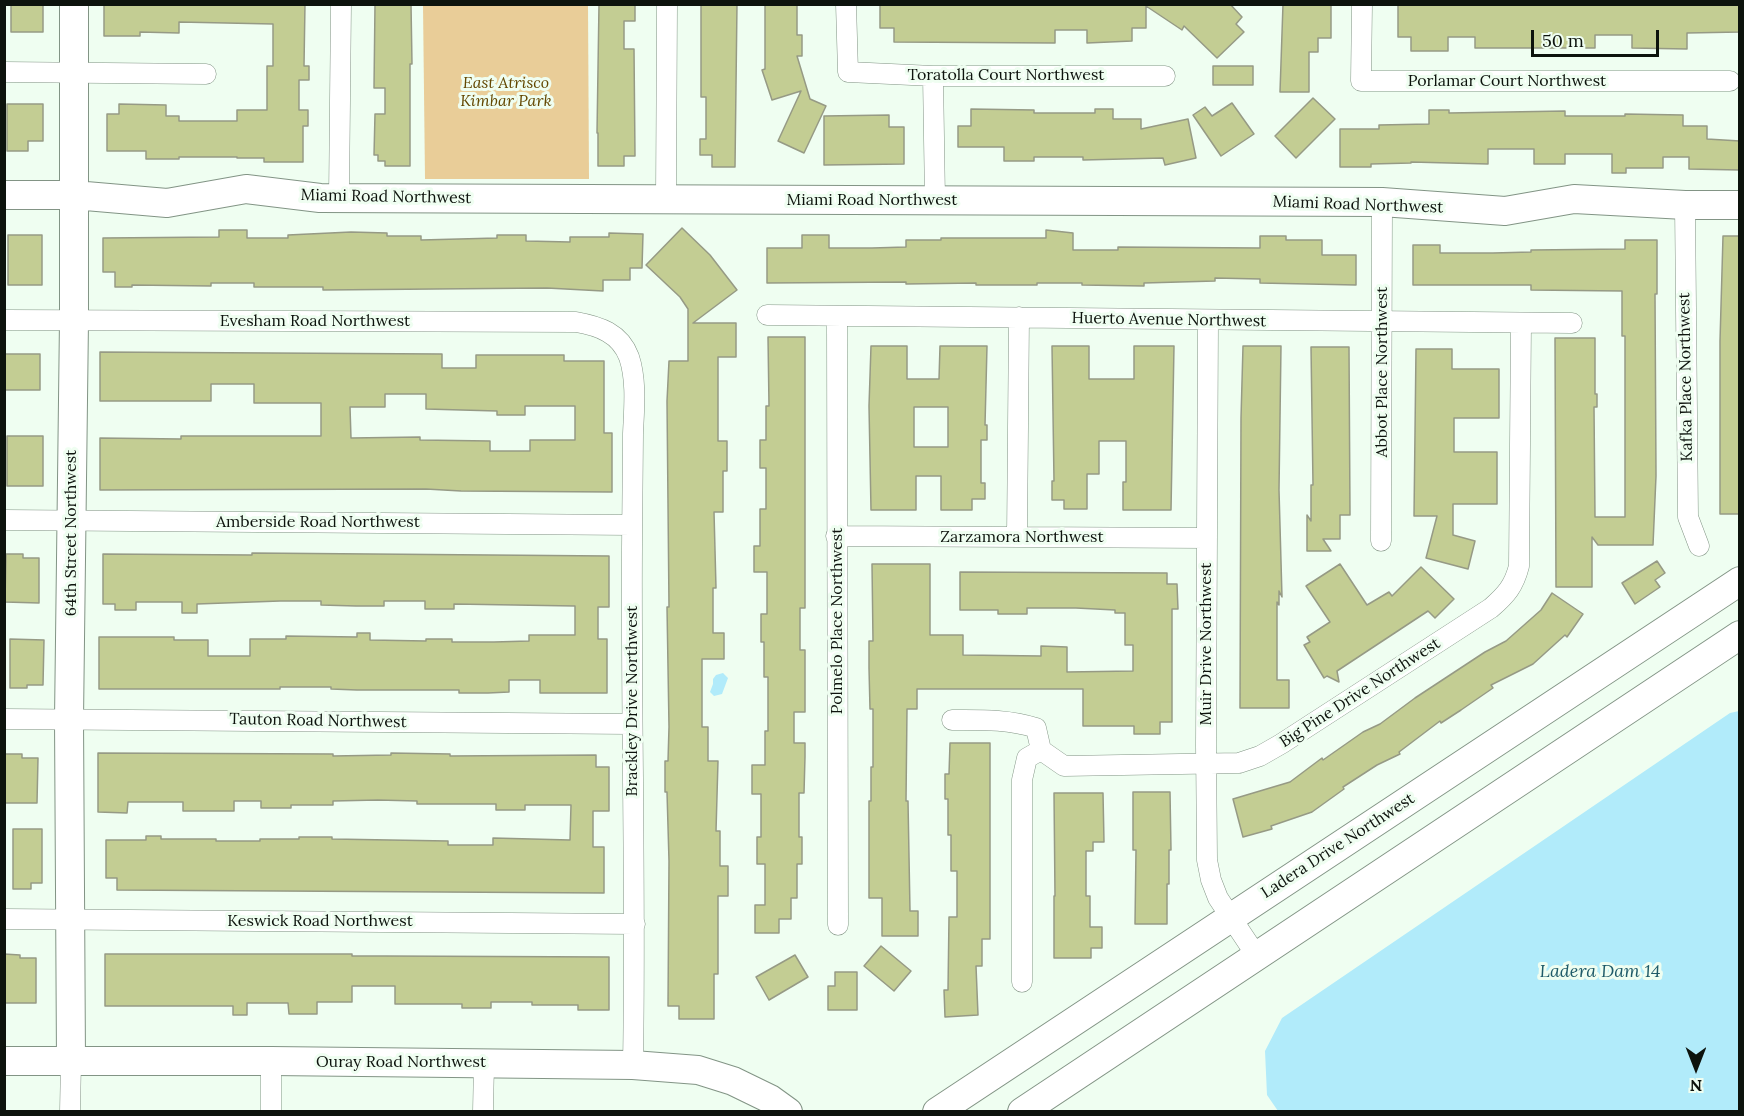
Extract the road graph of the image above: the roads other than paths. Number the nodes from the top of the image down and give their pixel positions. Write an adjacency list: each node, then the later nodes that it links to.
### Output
1 (74, 4): 7 (street, 64th Street Northwest)
2 (341, 4): 14 (street)
3 (668, 4): 15 (street)
4 (846, 4): 9 (street, Toratolla Court Northwest)
5 (1362, 4): 11 (street, Porlamar Court Northwest)
6 (4, 72): 7 (street)
7 (73, 72): 8 (street); 13 (street, 64th Street Northwest)
8 (206, 74)
9 (933, 76): 10 (street, Toratolla Court Northwest); 16 (street)
10 (1165, 76)
11 (1730, 81)
12 (4, 195): 13 (street, Miami Road Northwest)
13 (74, 195): 14 (street, Miami Road Northwest); 24 (street, 64th Street Northwest)
14 (339, 197): 15 (street, Miami Road Northwest)
15 (666, 199): 16 (street, Miami Road Northwest)
16 (935, 200): 17 (street, Miami Road Northwest)
17 (1382, 202): 18 (street, Miami Road Northwest); 26 (street, Abbot Place Northwest)
18 (1685, 205): 19 (street, Miami Road Northwest); 37 (street, Kafka Place Northwest)
19 (1740, 205)
20 (767, 315): 21 (street, Huerto Avenue Northwest)
21 (837, 316): 22 (street, Huerto Avenue Northwest); 33 (street, Polmelo Place Northwest)
22 (1019, 317): 25 (street, Huerto Avenue Northwest); 34 (street)
23 (4, 320): 24 (street, Evesham Road Northwest)
24 (74, 320): 29 (street, Evesham Road Northwest); 31 (street, 64th Street Northwest)
25 (1209, 321): 26 (street, Huerto Avenue Northwest); 35 (street, Muir Drive Northwest)
26 (1382, 322): 27 (street, Huerto Avenue Northwest); 36 (street, Abbot Place Northwest)
27 (1521, 323): 28 (street, Huerto Avenue Northwest); 45 (street, Big Pine Drive Northwest)
28 (1572, 323)
29 (620, 340): 32 (street, Brackley Drive Northwest)
30 (4, 520): 31 (street, Amberside Road Northwest)
31 (72, 520): 32 (street, Amberside Road Northwest); 41 (street, 64th Street Northwest)
32 (632, 525): 43 (street, Brackley Drive Northwest)
33 (836, 536): 34 (street, Zarzamora Northwest); 50 (street, Polmelo Place Northwest)
34 (1017, 537): 35 (street, Zarzamora Northwest)
35 (1207, 538): 45 (street, Muir Drive Northwest)
36 (1381, 542)
37 (1699, 546)
38 (1740, 582): 46 (street, Ladera Drive Northwest)
39 (1740, 636): 51 (street)
40 (4, 719): 41 (street, Tauton Road Northwest)
41 (69, 719): 43 (street, Tauton Road Northwest); 48 (street, 64th Street Northwest)
42 (952, 720): 44 (street)
43 (631, 724): 49 (street, Brackley Drive Northwest)
44 (1041, 750): 45 (street, Big Pine Drive Northwest); 52 (street)
45 (1206, 765): 46 (street, Muir Drive Northwest)
46 (1231, 917): 51 (street, Muir Drive Northwest); 62 (street, Ladera Drive Northwest)
47 (4, 919): 48 (street, Keswick Road Northwest)
48 (70, 919): 49 (street, Keswick Road Northwest); 54 (street, 64th Street Northwest)
49 (635, 924): 57 (street, Brackley Drive Northwest)
50 (838, 925)
51 (1256, 955): 63 (street)
52 (1022, 982)
53 (4, 1061): 54 (street, Ouray Road Northwest)
54 (71, 1061): 55 (street, Ouray Road Northwest); 58 (street)
55 (271, 1061): 56 (street, Ouray Road Northwest); 59 (street)
56 (484, 1063): 57 (street, Ouray Road Northwest); 60 (street)
57 (633, 1065): 61 (street, Ouray Road Northwest)
58 (70, 1112)
59 (271, 1112)
60 (483, 1112)
61 (788, 1112)
62 (938, 1112)
63 (1022, 1112)

